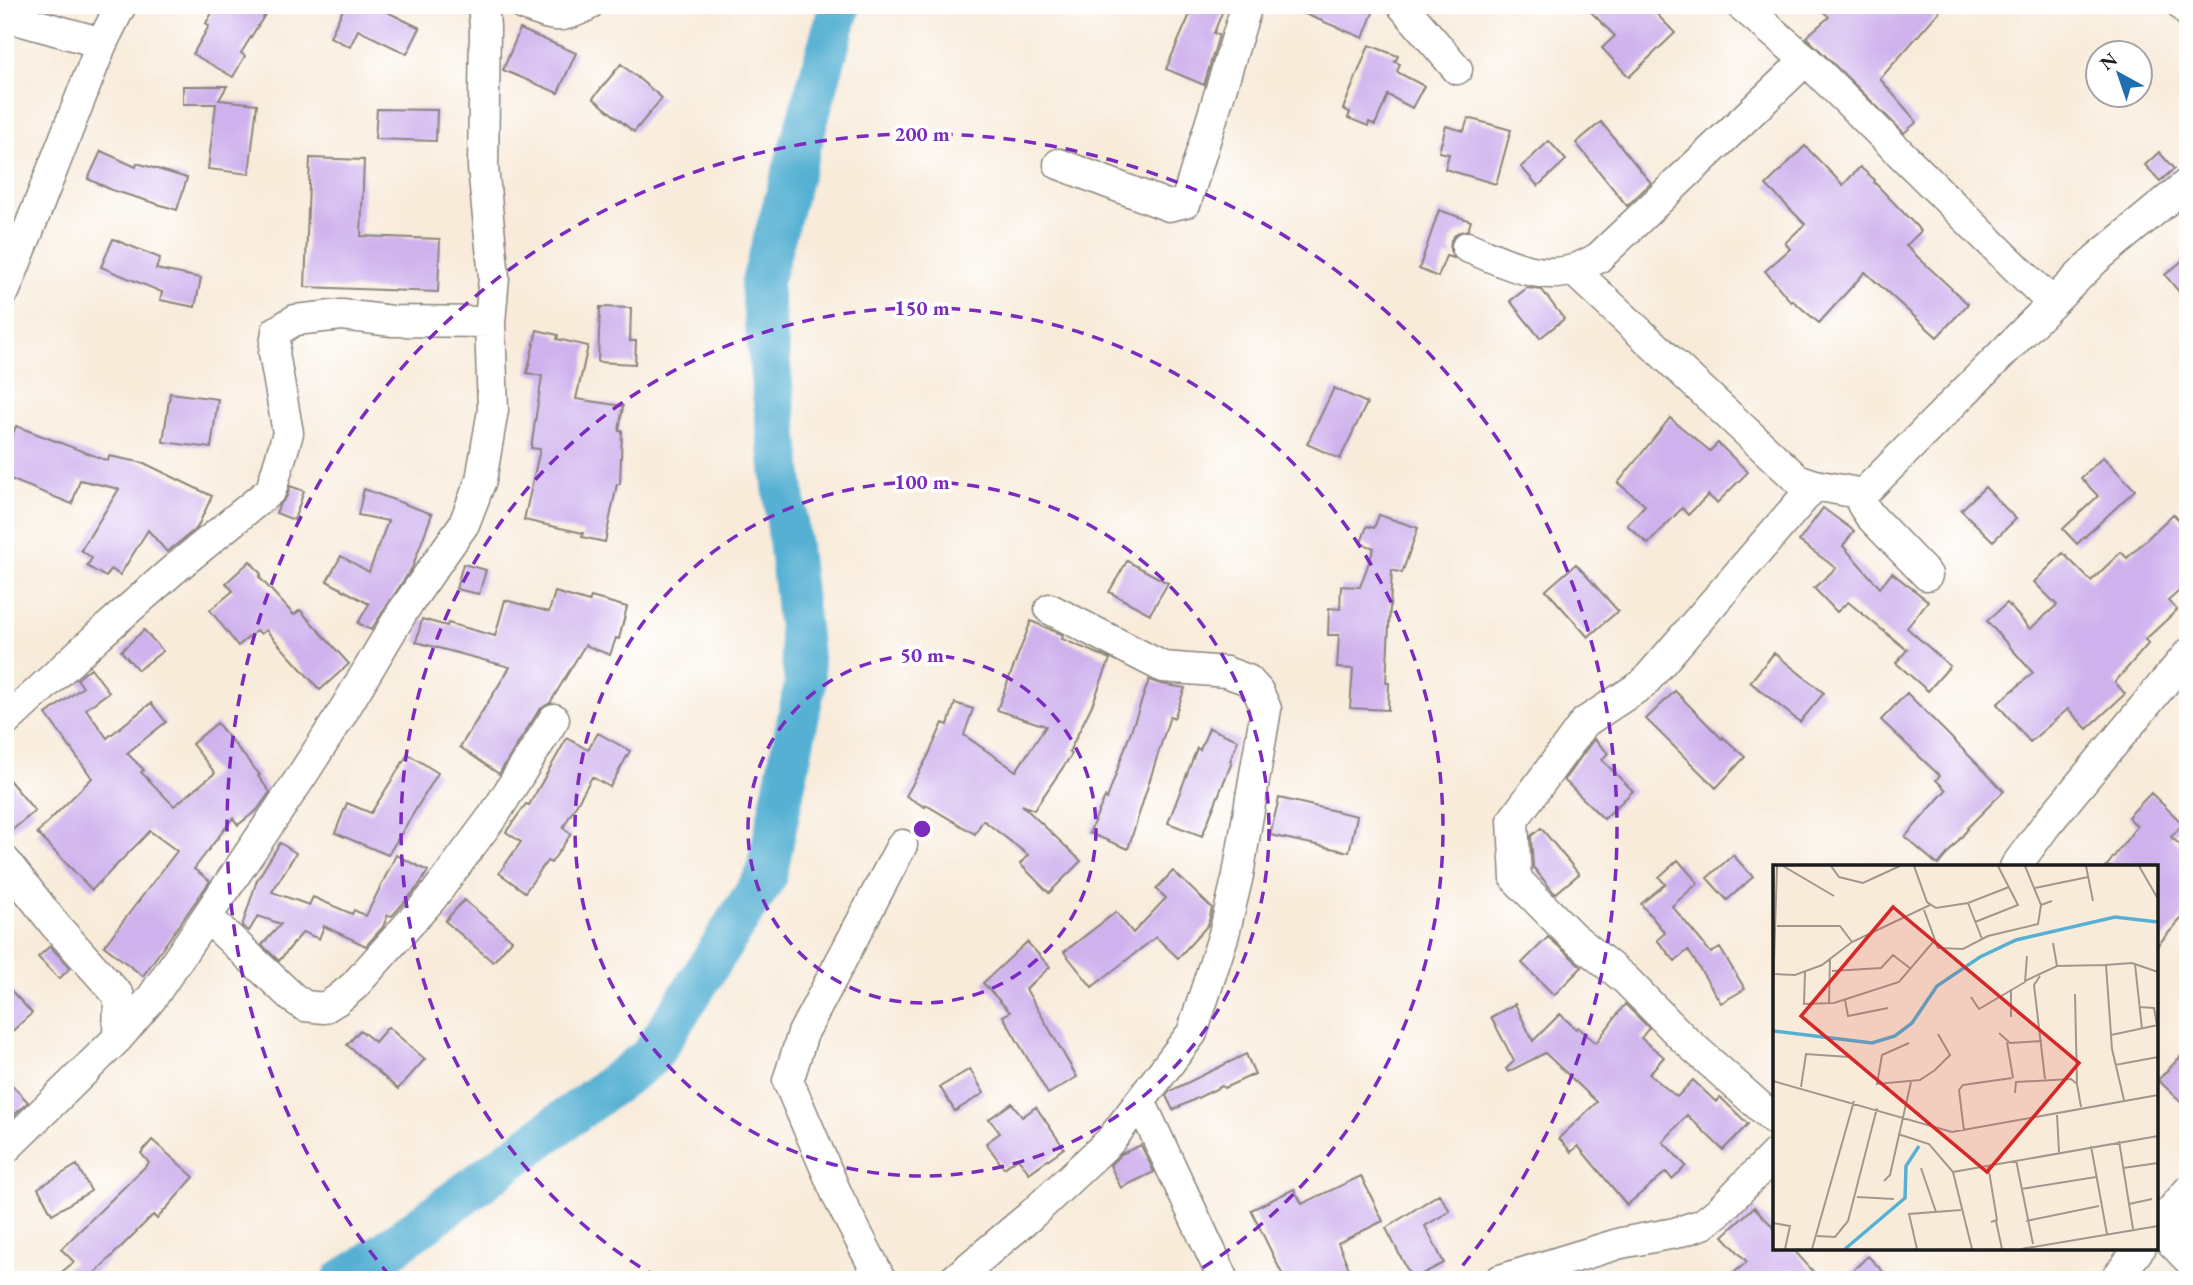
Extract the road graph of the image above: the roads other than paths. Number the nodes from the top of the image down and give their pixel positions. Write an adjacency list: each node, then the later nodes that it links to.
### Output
1 (121, 5): 11 (street)
2 (483, 5): 20 (street)
3 (524, 5): 4 (street)
4 (588, 5)
5 (1247, 5): 14 (street)
6 (1402, 5): 13 (street)
7 (1741, 5): 12 (street)
8 (2182, 5): 9 (street)
9 (2188, 12)
10 (5, 16): 11 (street)
11 (102, 43): 18 (street)
12 (1806, 60): 17 (street); 19 (street)
13 (1457, 69)
14 (1059, 164)
15 (2188, 183): 19 (street)
16 (1466, 247): 17 (street)
17 (1573, 270): 21 (street)
18 (5, 290)
19 (2052, 303): 22 (street)
20 (490, 322): 27 (street); 31 (street)
21 (1815, 485): 22 (street); 36 (street)
22 (1863, 494): 23 (street)
23 (1927, 575)
24 (1050, 609): 35 (street)
25 (2188, 654): 30 (street)
26 (554, 719): 31 (street)
27 (5, 722)
28 (902, 845): 44 (street)
29 (5, 861): 32 (street)
30 (2016, 865)
31 (207, 917): 33 (street)
32 (119, 996): 33 (street); 34 (street)
33 (151, 999): 34 (street)
34 (118, 1038): 37 (street)
35 (1140, 1101): 45 (street); 46 (street)
36 (1773, 1118)
37 (5, 1149)
38 (1773, 1156): 47 (street)
39 (2188, 1191): 40 (street)
40 (2158, 1226)
41 (2158, 1239): 43 (street)
42 (2138, 1250): 48 (street)
43 (2188, 1259)
44 (881, 1280)
45 (954, 1280)
46 (1224, 1280)
47 (1500, 1280)
48 (2115, 1280)

